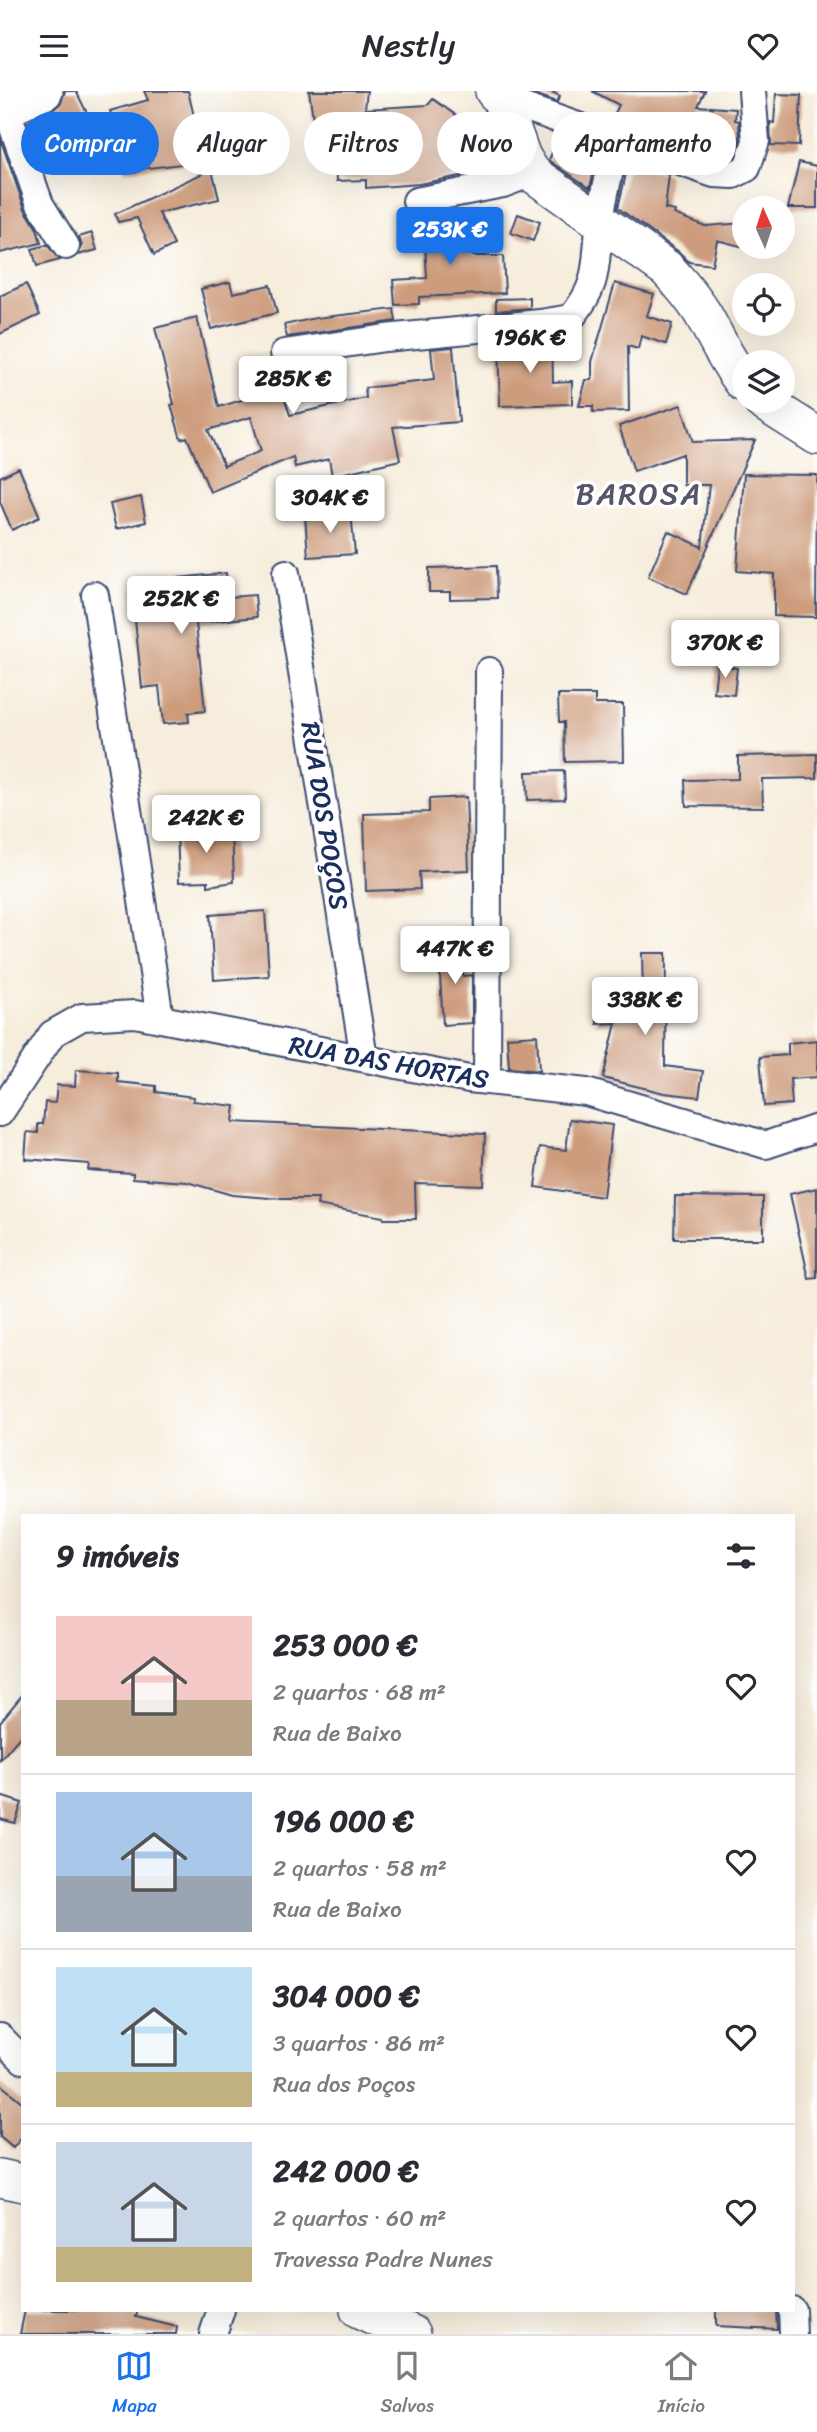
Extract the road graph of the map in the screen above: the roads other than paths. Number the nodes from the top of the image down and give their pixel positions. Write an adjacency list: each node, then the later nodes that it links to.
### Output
1 (44, 91): 4 (street)
2 (752, 91): 7 (street)
3 (497, 95): 5 (street); 6 (street)
4 (3, 110): 13 (street)
5 (504, 112)
6 (551, 116)
7 (736, 174)
8 (527, 175): 11 (street)
9 (535, 175): 12 (street)
10 (610, 175): 12 (street)
11 (416, 201)
12 (600, 222): 14 (street); 15 (street)
13 (66, 246)
14 (284, 353)
15 (732, 366)
16 (781, 413): 17 (street)
17 (817, 436)
18 (286, 573): 22 (street, RUA DOS POÇOS)
19 (95, 595): 21 (street)
20 (489, 671): 23 (street)
21 (160, 1018): 22 (street, RUA DAS HORTAS); 24 (street, RUA DAS HORTAS)
22 (364, 1058): 23 (street, RUA DAS HORTAS)
23 (487, 1081): 25 (street, RUA DAS HORTAS)
24 (0, 1113)
25 (817, 1128)
26 (0, 2037): 27 (street)
27 (21, 2058)
28 (0, 2178): 29 (street)
29 (21, 2183)
30 (220, 2312): 33 (street)
31 (363, 2312): 34 (street)
32 (792, 2312): 35 (street)
33 (213, 2334)
34 (412, 2334)
35 (793, 2334)

